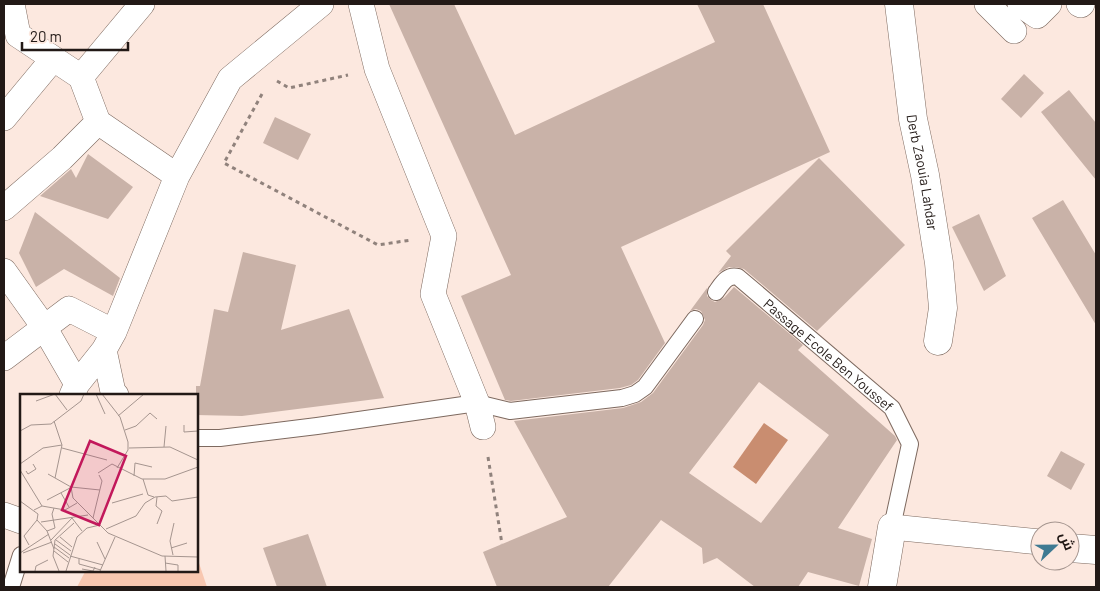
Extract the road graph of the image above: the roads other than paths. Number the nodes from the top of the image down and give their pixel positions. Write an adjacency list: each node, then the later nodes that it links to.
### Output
1 (12, 4): 8 (street)
2 (142, 4): 9 (street)
3 (321, 4): 12 (street)
4 (361, 4): 23 (street)
5 (899, 4): 19 (street, Derb Zaouia Lahdar)
6 (1049, 4): 7 (street)
7 (1008, 13)
8 (53, 59): 9 (street); 10 (street)
9 (81, 77): 11 (street)
10 (4, 118)
11 (98, 122): 12 (street); 13 (street)
12 (178, 176): 18 (street)
13 (4, 208)
14 (4, 272): 17 (street)
15 (716, 292): 28 (lane, Passage Ecole Ben Youssef)
16 (695, 318): 23 (lane)
17 (44, 327): 18 (street); 20 (street); 21 (street)
18 (109, 341): 21 (street); 22 (street)
19 (938, 341)
20 (4, 358)
21 (74, 390)
22 (115, 394)
23 (477, 403): 24 (street); 25 (lane)
24 (483, 427)
25 (198, 438)
26 (4, 515): 27 (street)
27 (20, 520)
28 (892, 527): 29 (street); 34 (street)
29 (1030, 541)
30 (1080, 549): 31 (street)
31 (1096, 550)
32 (20, 558): 33 (lane)
33 (11, 587)
34 (882, 587)

